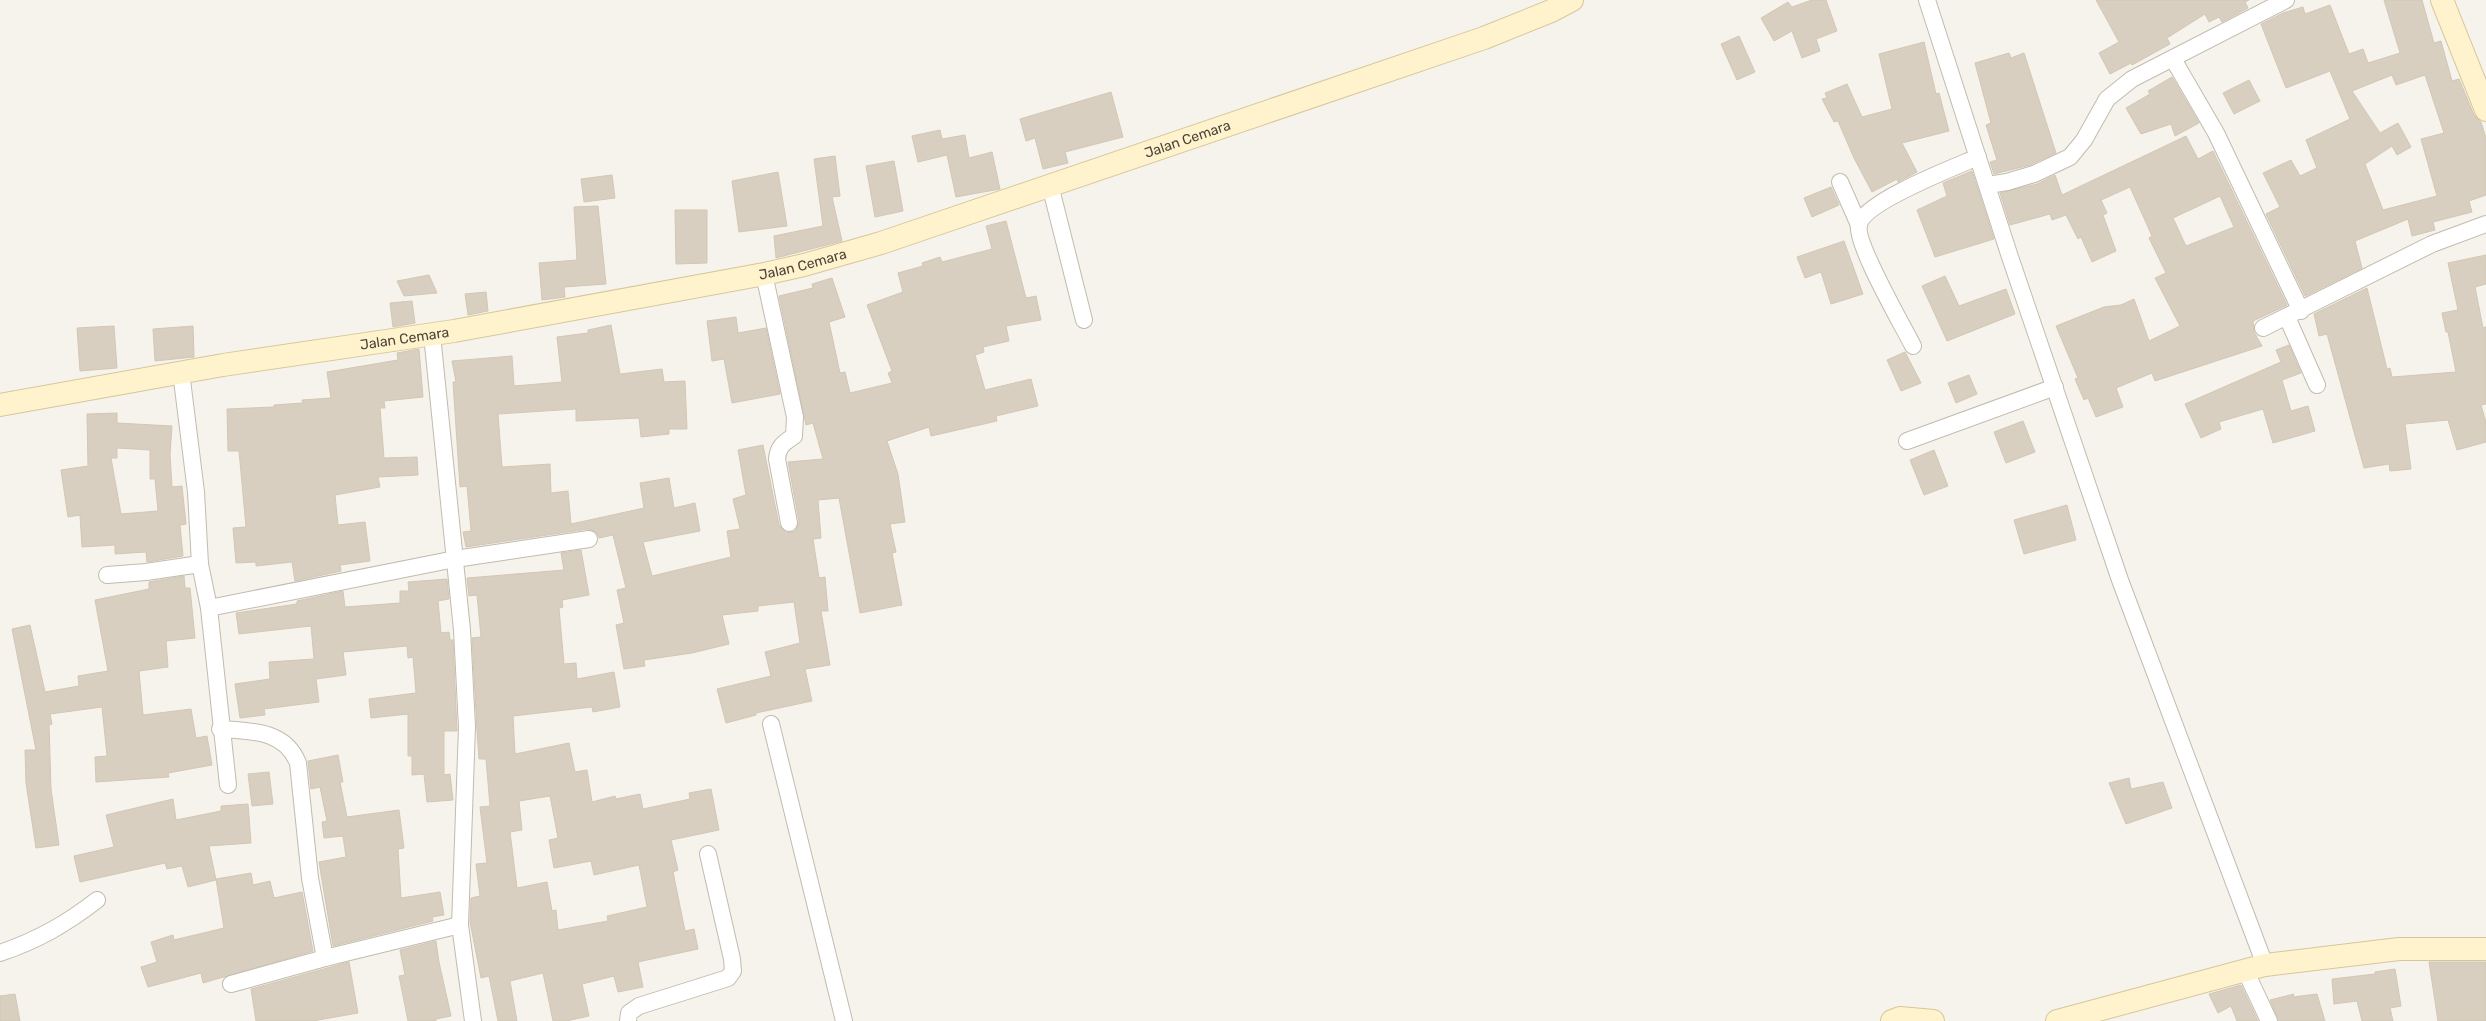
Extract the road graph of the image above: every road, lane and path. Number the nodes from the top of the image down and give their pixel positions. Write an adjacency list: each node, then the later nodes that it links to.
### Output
1 (1572, 0): 9 (street, Jalan Cemara)
2 (1927, 0): 7 (street)
3 (2286, 0): 5 (street)
4 (2442, 0): 6 (street)
5 (2173, 58): 10 (street); 14 (street)
6 (2486, 109)
7 (1978, 157): 10 (street); 12 (street)
8 (1840, 182): 12 (street)
9 (1050, 185): 13 (street, Jalan Cemara); 15 (street)
10 (1988, 185): 21 (street)
11 (2486, 224): 14 (street)
12 (1859, 225): 18 (street)
13 (764, 274): 17 (street, Jalan Cemara); 24 (street)
14 (2294, 314): 16 (street); 20 (street)
15 (1084, 320)
16 (2263, 328)
17 (432, 335): 19 (street, Jalan Cemara); 26 (street)
18 (1913, 346)
19 (181, 372): 22 (street, Jalan Cemara); 27 (street)
20 (2316, 385)
21 (2055, 387): 23 (street); 39 (street)
22 (0, 405)
23 (1907, 441)
24 (788, 524)
25 (589, 539): 26 (street)
26 (455, 559): 29 (street); 35 (street)
27 (200, 564): 28 (street); 29 (street)
28 (107, 575)
29 (209, 608): 31 (street)
30 (772, 724): 43 (street)
31 (220, 729): 32 (street); 38 (street)
32 (228, 785)
33 (708, 854): 42 (street)
34 (97, 900): 37 (street)
35 (460, 925): 38 (street); 41 (street)
36 (2486, 949): 39 (street)
37 (0, 953)
38 (325, 958): 40 (street)
39 (2255, 968): 46 (street); 47 (street)
40 (231, 984)
41 (472, 1021)
42 (628, 1021)
43 (844, 1021)
44 (1892, 1021): 45 (street)
45 (1934, 1021)
46 (2057, 1021)
47 (2269, 1021)

